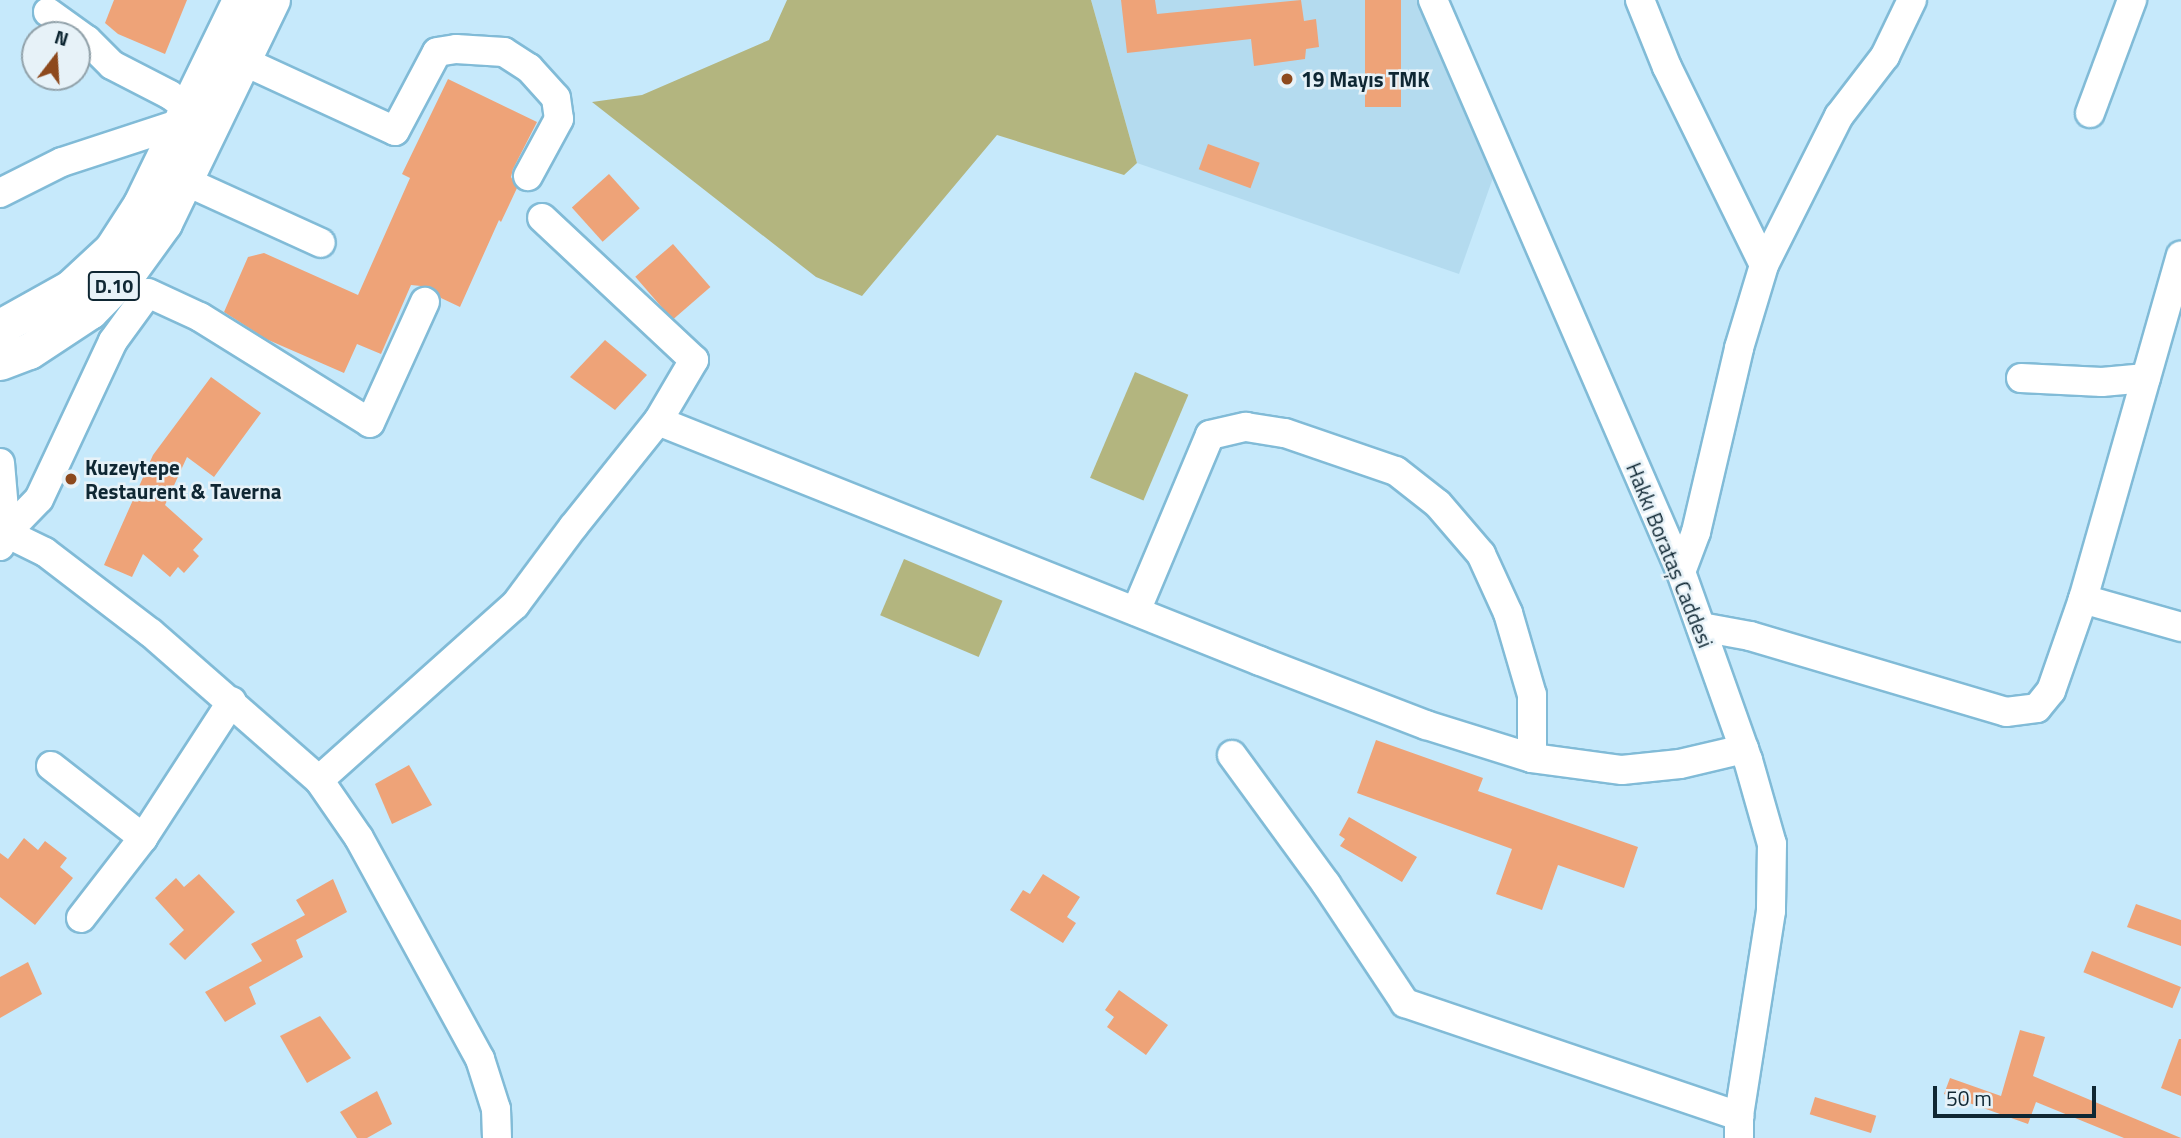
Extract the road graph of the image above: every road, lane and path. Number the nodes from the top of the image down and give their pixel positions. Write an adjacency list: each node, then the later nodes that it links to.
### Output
1 (240, 0): 10 (main road, D.10)
2 (272, 0): 8 (main road, D.10)
3 (1433, 0): 27 (street, Hakkı Borataş Caddesi)
4 (1640, 0): 17 (street)
5 (1912, 0): 17 (street)
6 (2132, 0): 9 (street)
7 (48, 12): 10 (street)
8 (243, 61): 11 (street); 12 (main road, D.10)
9 (2090, 113)
10 (184, 115): 13 (street); 20 (main road, D.10)
11 (528, 176)
12 (185, 181): 15 (street); 21 (main road, D.10)
13 (0, 193)
14 (542, 218): 24 (street)
15 (321, 243)
16 (2181, 256): 19 (street)
17 (1764, 265): 27 (street)
18 (425, 302): 26 (street)
19 (2174, 310): 23 (street)
20 (0, 327)
21 (0, 362)
22 (2021, 378): 23 (street)
23 (2146, 378): 28 (street)
24 (658, 421): 29 (street); 37 (street)
25 (0, 463): 26 (street)
26 (3, 540): 32 (street)
27 (1681, 572): 30 (street, Hakkı Borataş Caddesi)
28 (2083, 599): 30 (street); 31 (street)
29 (1136, 611): 35 (street); 35 (street)
30 (1701, 627): 33 (street, Hakkı Borataş Caddesi)
31 (2181, 627)
32 (232, 701): 37 (street); 38 (street)
33 (1744, 749): 35 (street); 40 (street, Hakkı Borataş Caddesi)
34 (1232, 755): 40 (street)
35 (1532, 758)
36 (51, 766): 38 (street)
37 (320, 780): 41 (street)
38 (143, 838): 39 (street)
39 (81, 918)
40 (1739, 1127)
41 (497, 1138)

